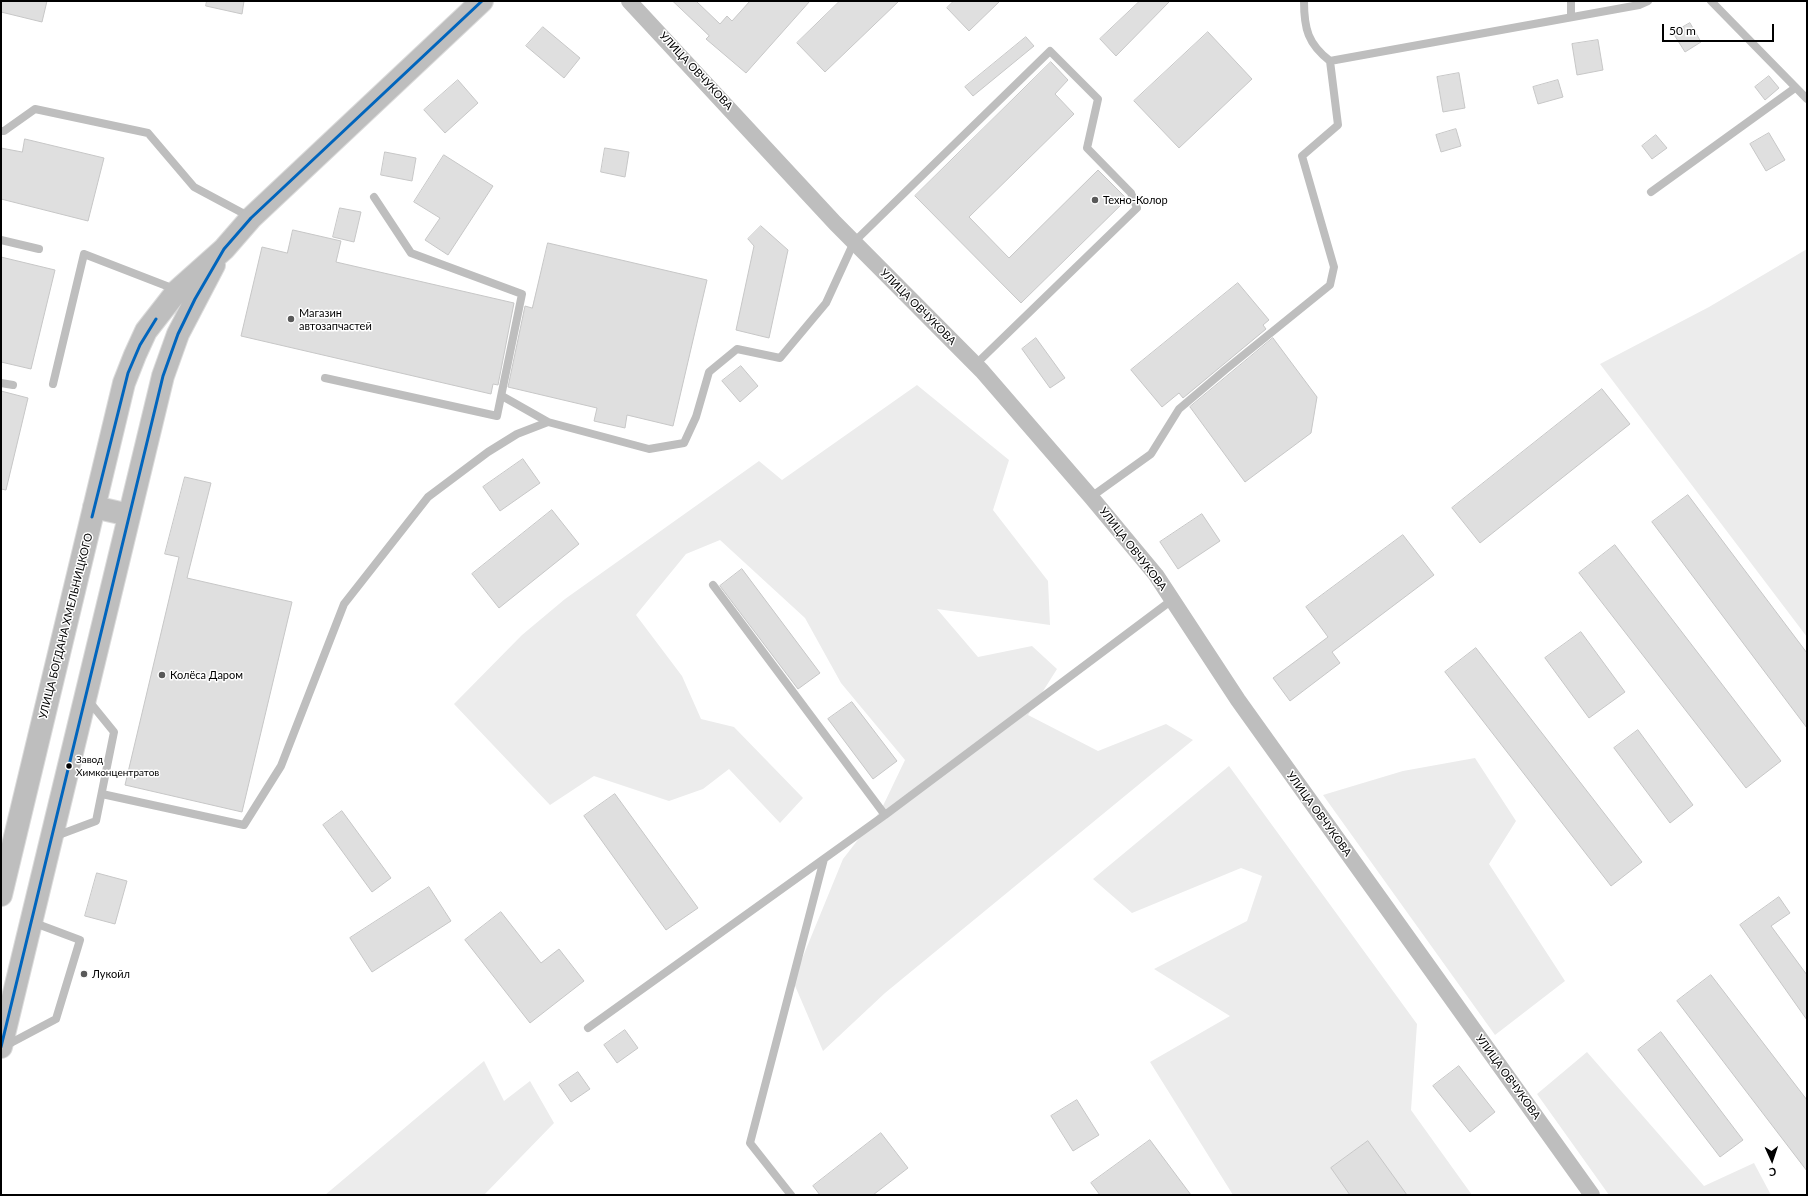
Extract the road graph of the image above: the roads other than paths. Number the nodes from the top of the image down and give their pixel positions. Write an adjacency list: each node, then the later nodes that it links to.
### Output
1 (482, 1): 14 (highway, УЛИЦА БОГДАНА ХМЕЛЬНИЦКОГО)
2 (629, 1): 16 (street, УЛИЦА ОВЧУКОВА)
3 (1304, 1): 8 (lane)
4 (1571, 1): 7 (lane)
5 (1648, 1): 7 (lane)
6 (1711, 1): 9 (lane)
7 (1571, 16): 8 (lane)
8 (1330, 61): 27 (lane)
9 (1795, 88): 10 (lane); 12 (lane)
10 (1807, 99)
11 (1, 131): 14 (lane)
12 (1651, 192)
13 (374, 197): 25 (lane)
14 (251, 218): 17 (highway, УЛИЦА БОГДАНА ХМЕЛЬНИЦКОГО)
15 (1, 240): 18 (lane)
16 (854, 242): 20 (street, УЛИЦА ОВЧУКОВА); 20 (lane); 26 (lane)
17 (224, 248): 19 (highway, УЛИЦА БОГДАНА ХМЕЛЬНИЦКОГО); 29 (highway, УЛИЦА БОГДАНА ХМЕЛЬНИЦКОГО)
18 (38, 249)
19 (178, 290): 23 (lane); 28 (highway, УЛИЦА БОГДАНА ХМЕЛЬНИЦКОГО)
20 (975, 365): 27 (street, УЛИЦА ОВЧУКОВА)
21 (325, 378): 25 (lane)
22 (1, 383): 24 (lane)
23 (53, 384)
24 (13, 385)
25 (502, 396): 26 (lane)
26 (548, 422): 33 (lane)
27 (1091, 497): 31 (street, УЛИЦА ОВЧУКОВА)
28 (94, 507): 29 (highway); 37 (highway, УЛИЦА БОГДАНА ХМЕЛЬНИЦКОГО)
29 (129, 515): 32 (highway, УЛИЦА БОГДАНА ХМЕЛЬНИЦКОГО)
30 (713, 586): 34 (lane)
31 (1172, 600): 34 (lane); 42 (street, УЛИЦА ОВЧУКОВА)
32 (85, 696): 33 (lane); 35 (highway, УЛИЦА БОГДАНА ХМЕЛЬНИЦКОГО)
33 (102, 794): 35 (lane)
34 (885, 815): 36 (lane)
35 (51, 837): 38 (highway, УЛИЦА БОГДАНА ХМЕЛЬНИЦКОГО)
36 (824, 859): 39 (lane); 41 (lane)
37 (1, 895)
38 (31, 922): 40 (highway, УЛИЦА БОГДАНА ХМЕЛЬНИЦКОГО); 40 (lane)
39 (588, 1028)
40 (1, 1047)
41 (791, 1195)
42 (1592, 1195)

